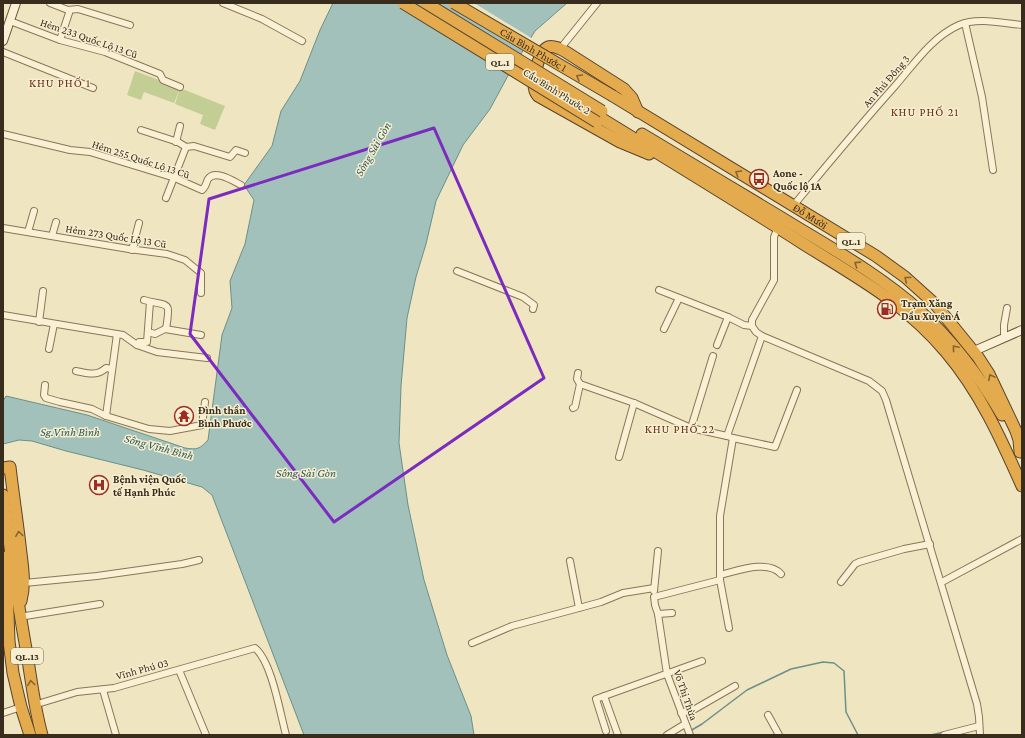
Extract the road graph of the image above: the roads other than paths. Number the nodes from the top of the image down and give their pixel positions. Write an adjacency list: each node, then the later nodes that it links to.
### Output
1 (16, 3): 10 (street)
2 (50, 3): 12 (street)
3 (223, 3): 16 (street)
4 (403, 3): 23 (highway, Cầu Bình Phước 2 / QL.1, bridge)
5 (413, 3): 23 (highway, Cầu Bình Phước 2 / QL.1)
6 (426, 3): 23 (highway, Cầu Bình Phước 2 / QL.1, bridge)
7 (454, 3): 21 (highway, Cầu Bình Phước 1 / QL.1, one-way to 7, bridge)
8 (597, 3): 17 (street)
9 (69, 13): 14 (street)
10 (10, 21): 14 (street, Hẻm 233 Quốc Lộ 13 Cũ); 15 (street)
11 (965, 23): 13 (street, An Phú Đông 3); 31 (street); 35 (street, An Phú Đông 3)
12 (130, 25)
13 (1022, 25)
14 (60, 40): 19 (street, Hẻm 233 Quốc Lộ 13 Cũ)
15 (3, 41)
16 (302, 42)
17 (560, 49): 22 (highway); 30 (highway, QL.1)
18 (3, 52): 20 (street)
19 (180, 87)
20 (93, 88)
21 (613, 96): 22 (highway, Đỗ Mười / QL.1)
22 (638, 112): 35 (highway, Đỗ Mười / QL.1, one-way to 22)
23 (599, 116): 30 (highway, QL.1); 37 (highway, QL.1); 84 (highway, Đỗ Mười / QL.1, one-way to 23)
24 (180, 126): 27 (street)
25 (141, 130): 27 (street)
26 (3, 134): 32 (street, Hẻm 255 Quốc Lộ 13 Cũ)
27 (176, 142): 28 (street)
28 (186, 147): 29 (street); 32 (street)
29 (245, 152)
30 (649, 154): 37 (highway, QL.1)
31 (993, 170)
32 (175, 178): 33 (street, Hẻm 255 Quốc Lộ 13 Cũ); 34 (street)
33 (241, 185)
34 (166, 198)
35 (793, 206): 69 (highway, Đỗ Mười / QL.1, one-way to 35)
36 (34, 211): 42 (street)
37 (765, 219): 40 (highway, QL.1)
38 (56, 222): 43 (street)
39 (139, 224): 45 (street)
40 (778, 227): 44 (highway, QL.1); 57 (street)
41 (3, 228): 42 (street, Hẻm 273 Quốc Lộ 13 Cũ)
42 (28, 232): 43 (street, Hẻm 273 Quốc Lộ 13 Cũ)
43 (52, 236): 45 (street, Hẻm 273 Quốc Lộ 13 Cũ)
44 (803, 244): 87 (highway, QL.1); 88 (highway, QL.1)
45 (132, 250): 49 (street, Hẻm 273 Quốc Lộ 13 Cũ)
46 (457, 271): 52 (street)
47 (659, 290): 50 (street)
48 (43, 291): 55 (street)
49 (200, 293)
50 (679, 298): 54 (street); 59 (street)
51 (1007, 308): 65 (street)
52 (532, 309)
53 (3, 315): 55 (street)
54 (728, 317): 57 (street); 67 (street)
55 (39, 322): 56 (street)
56 (54, 324): 62 (street); 68 (street)
57 (752, 326): 64 (street)
58 (166, 329): 61 (street); 61 (street); 63 (street)
59 (664, 329)
60 (1022, 330): 65 (street)
61 (148, 332): 66 (street)
62 (117, 334): 66 (street); 72 (street)
63 (201, 335)
64 (762, 336): 83 (street); 91 (street)
65 (1004, 337): 69 (street)
66 (137, 345): 71 (street)
67 (717, 345)
68 (49, 349)
69 (974, 351): 84 (highway, Đỗ Mười / QL.1, one-way to 69)
70 (713, 356): 82 (street)
71 (207, 358)
72 (112, 369): 73 (street); 81 (street)
73 (76, 371)
74 (578, 373): 75 (street)
75 (580, 384): 79 (street); 80 (street)
76 (46, 385): 81 (street)
77 (798, 390): 83 (street)
78 (206, 402): 81 (street)
79 (634, 403): 82 (street); 85 (street)
80 (573, 408)
81 (106, 416)
82 (691, 428): 83 (street)
83 (730, 437): 98 (street)
84 (1021, 454)
85 (619, 457)
86 (3, 468): 101 (highway, one-way to 86)
87 (1022, 486)
88 (1022, 493)
89 (3, 495): 97 (highway, QL.13)
90 (1022, 539): 100 (street)
91 (930, 544): 99 (street); 100 (street)
92 (658, 551): 102 (street, Võ Thị Thừa)
93 (3, 557): 97 (highway, QL.13)
94 (199, 560): 101 (street)
95 (570, 561): 106 (street)
96 (781, 574): 98 (street)
97 (10, 577): 104 (highway, QL.13); 107 (highway, QL.13)
98 (720, 577): 103 (street); 110 (street)
99 (840, 582)
100 (942, 582): 124 (street)
101 (24, 584): 107 (highway)
102 (654, 588): 103 (street, Võ Thị Thừa); 106 (street)
103 (654, 597): 109 (street, Võ Thị Thừa)
104 (5, 599): 119 (highway, QL.13)
105 (100, 604): 107 (street)
106 (579, 608): 111 (street)
107 (19, 612): 118 (highway, QL.13, one-way to 107)
108 (672, 613): 109 (street)
109 (658, 614): 114 (street, Võ Thị Thừa)
110 (728, 628)
111 (472, 643)
112 (702, 661): 114 (street)
113 (179, 670): 116 (street, Vĩnh Phú 03); 129 (street); 130 (street, Vĩnh Phú 03)
114 (667, 674): 117 (street); 121 (street, Võ Thị Thừa)
115 (735, 686): 121 (street)
116 (103, 690): 118 (street, Vĩnh Phú 03); 128 (street)
117 (604, 696): 125 (street); 131 (street)
118 (34, 705): 127 (highway, QL.13)
119 (21, 707): 120 (street); 126 (highway, QL.13)
120 (3, 713)
121 (681, 713): 123 (street, Võ Thị Thừa)
122 (768, 714): 134 (street)
123 (686, 726): 132 (street); 133 (street, Võ Thị Thừa)
124 (979, 726): 135 (street); 136 (street)
125 (606, 730)
126 (30, 735)
127 (42, 735)
128 (116, 735)
129 (206, 735)
130 (286, 735)
131 (618, 735)
132 (667, 735)
133 (690, 735)
134 (779, 735)
135 (947, 735)
136 (980, 735)

